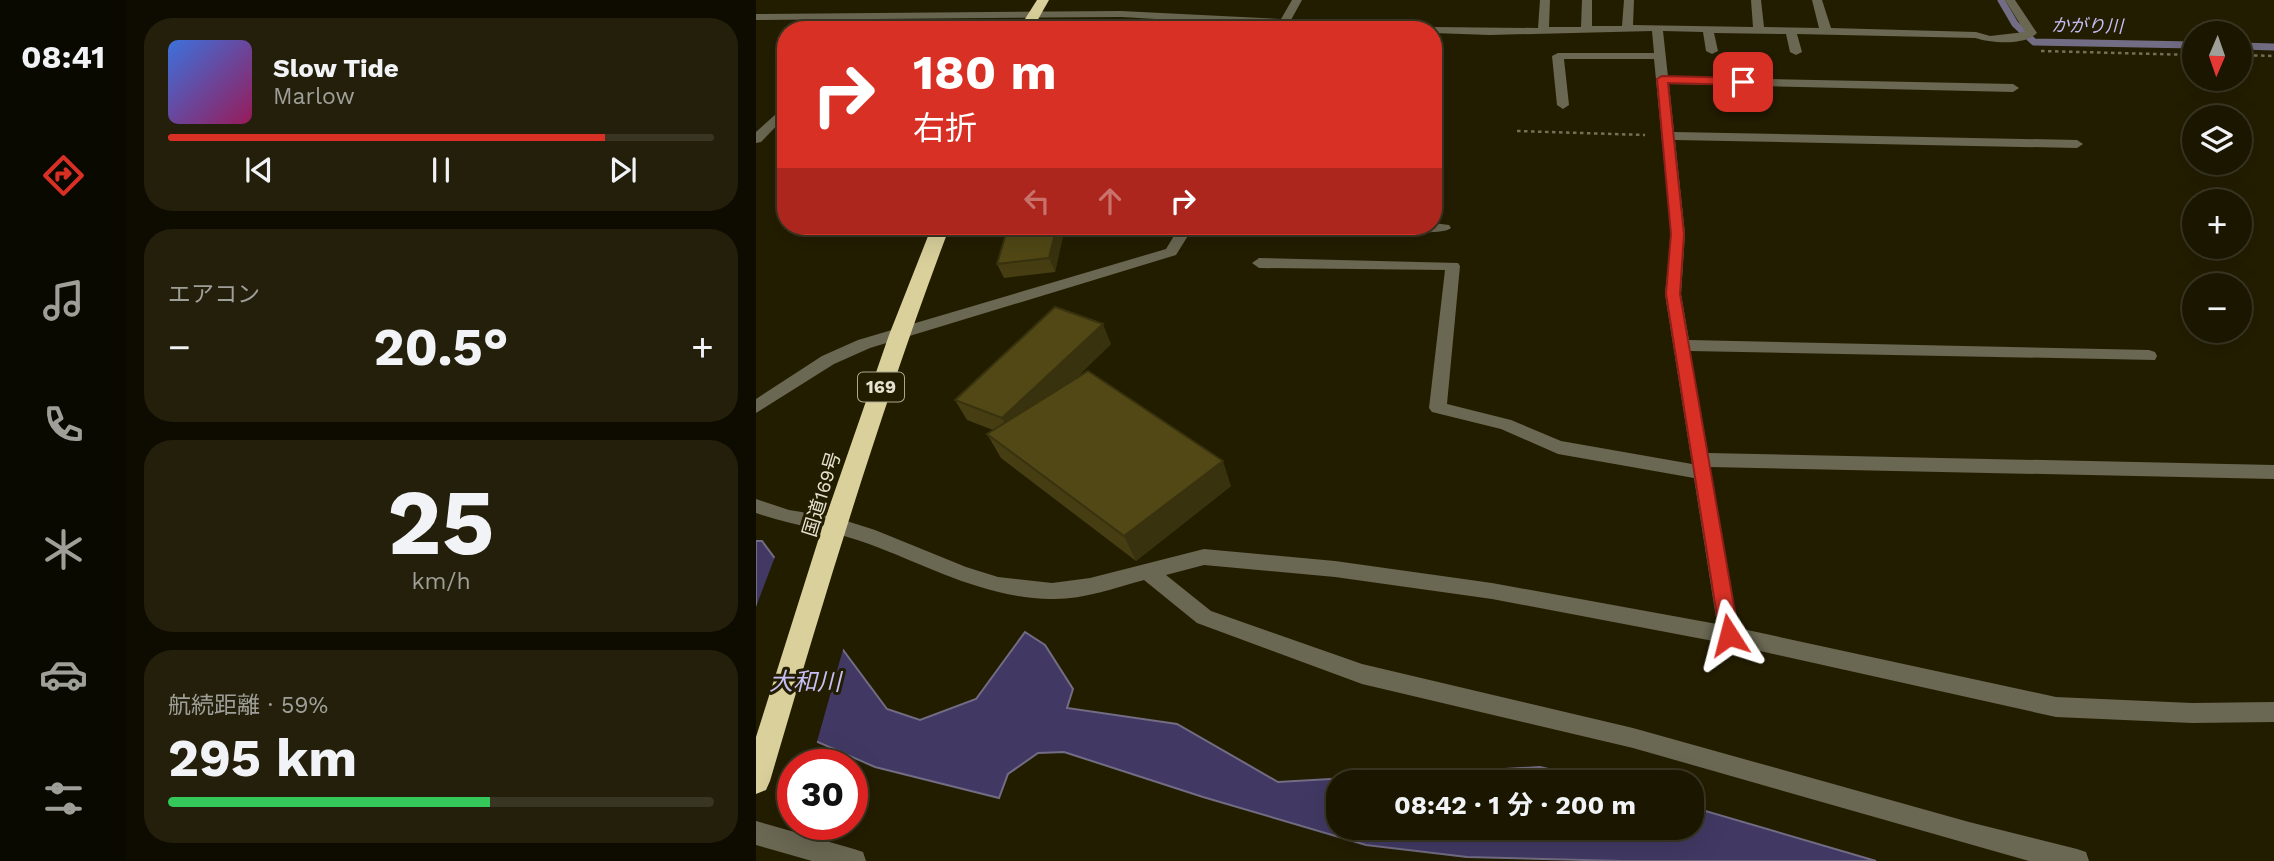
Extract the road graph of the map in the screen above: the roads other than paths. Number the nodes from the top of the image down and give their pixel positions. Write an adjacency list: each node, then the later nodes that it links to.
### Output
1 (859, 0): 13 (street)
2 (1043, 0): 11 (highway)
3 (1131, 0): 12 (street)
4 (1297, 0): 19 (street)
5 (1545, 0): 26 (street)
6 (1587, 0): 21 (street)
7 (1629, 0): 22 (street)
8 (1756, 0): 25 (street)
9 (1817, 0): 28 (street)
10 (2010, 0): 28 (street)
11 (1034, 13): 12 (street); 14 (street); 17 (highway)
12 (1121, 14): 18 (street)
13 (843, 16): 14 (street); 15 (street)
14 (877, 16): 16 (street)
15 (756, 17)
16 (872, 21)
17 (1030, 21)
18 (1215, 21)
19 (1285, 21)
20 (1657, 28): 22 (street); 23 (street); 31 (street)
21 (1586, 29): 22 (street); 26 (street)
22 (1628, 29)
23 (1709, 29): 25 (street); 29 (street)
24 (1442, 30): 26 (street)
25 (1759, 30): 27 (street)
26 (1543, 31)
27 (1791, 31): 28 (street); 30 (street)
28 (1826, 32)
29 (1712, 51)
30 (1796, 52)
31 (1660, 56): 32 (street); 34 (street)
32 (1662, 79): 33 (street); 36 (street)
33 (2012, 88)
34 (1563, 105)
35 (777, 118): 37 (street)
36 (1667, 136): 38 (street); 43 (street)
37 (756, 139)
38 (2077, 144)
39 (938, 235): 42 (highway, 国道169号 / 169)
40 (1181, 235): 42 (street)
41 (1259, 263): 46 (street)
42 (899, 335): 45 (street); 49 (highway, 国道169号 / 169)
43 (1681, 345): 44 (street); 46 (street)
44 (2149, 356)
45 (756, 407)
46 (1701, 466): 47 (street); 51 (street)
47 (2274, 472)
48 (756, 506): 49 (street)
49 (834, 526): 50 (street); 53 (highway, 国道169号 / 169)
50 (1147, 570): 51 (street); 56 (street)
51 (1729, 635): 52 (street)
52 (2274, 712)
53 (756, 781)
54 (756, 833): 55 (street)
55 (854, 861)
56 (2077, 861)

